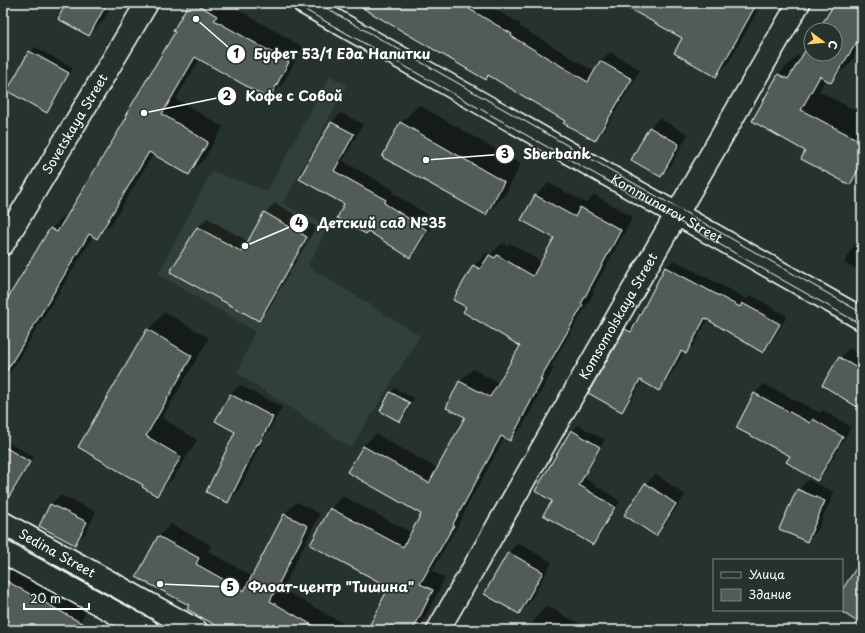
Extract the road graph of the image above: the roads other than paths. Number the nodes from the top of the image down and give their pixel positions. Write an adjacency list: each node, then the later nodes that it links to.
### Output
1 (147, 3): 5 (street, Sovetskaya Street)
2 (304, 3): 4 (street, Kommunarov Street)
3 (799, 3): 4 (street, Komsomolskaya Street)
4 (677, 214): 6 (street, Kommunarov Street); 11 (street, Komsomolskaya Street)
5 (3, 244)
6 (862, 319)
7 (3, 523): 10 (street, Sedina Street)
8 (3, 552): 9 (street, Sedina Street)
9 (147, 630)
10 (196, 630)
11 (438, 630)

